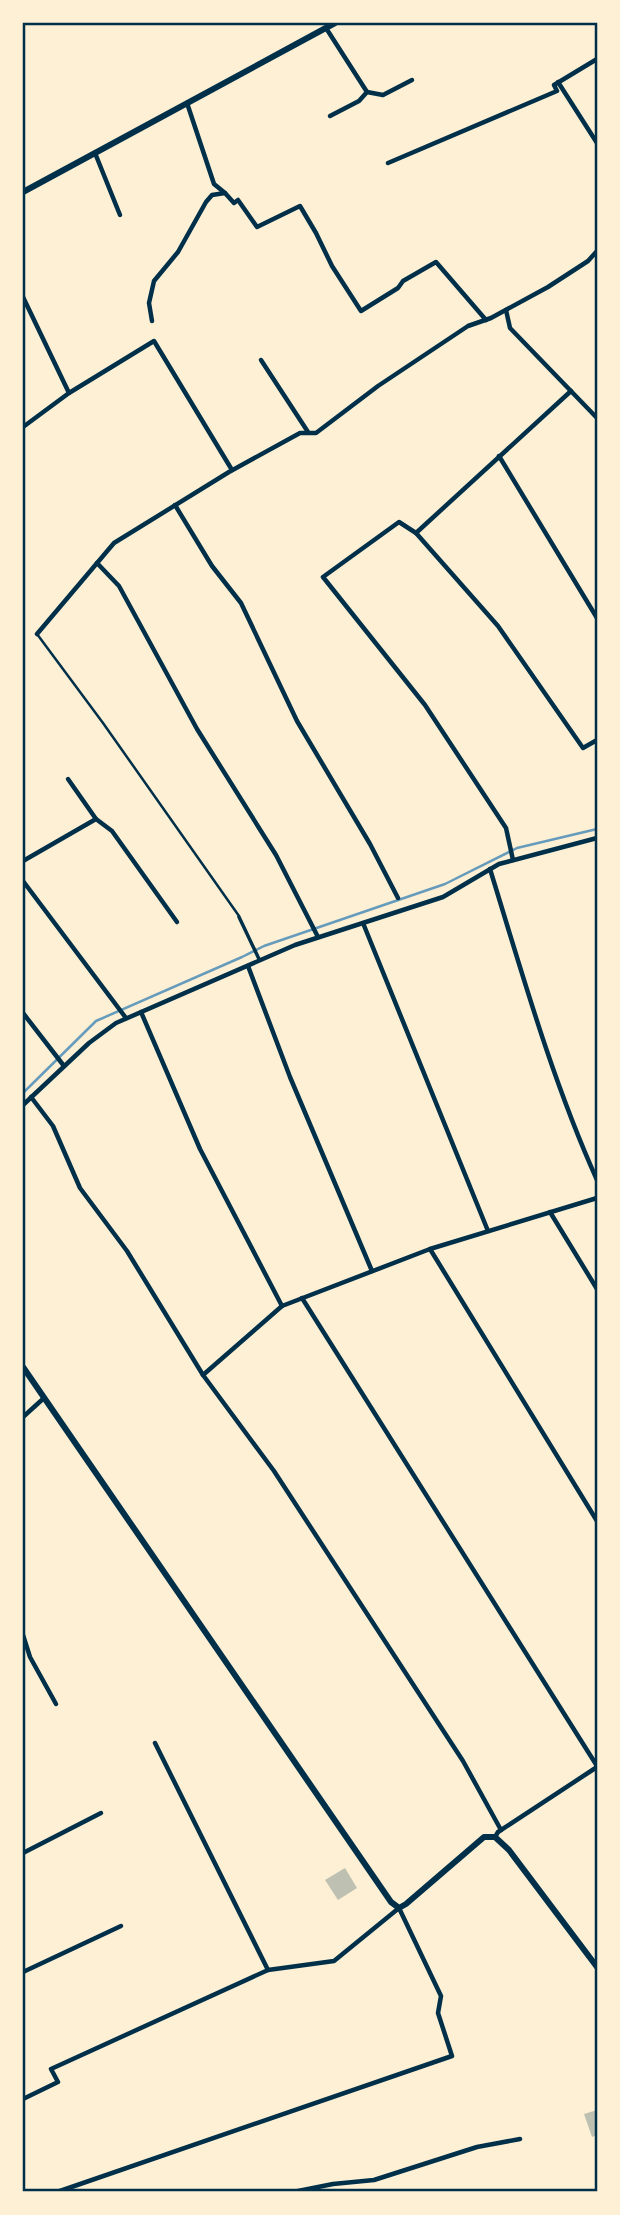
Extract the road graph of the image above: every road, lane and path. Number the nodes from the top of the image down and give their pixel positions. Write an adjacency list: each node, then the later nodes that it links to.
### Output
1 (335, 23): 2 (street)
2 (327, 27): 6 (street); 7 (street)
3 (597, 59): 5 (street)
4 (412, 80): 6 (street)
5 (558, 82): 9 (street); 11 (street)
6 (367, 92): 8 (street)
7 (187, 103): 10 (street); 13 (street)
8 (330, 116)
9 (597, 143)
10 (95, 153): 12 (street); 14 (street)
11 (388, 163)
12 (23, 192)
13 (225, 193): 18 (street); 19 (street)
14 (120, 215)
15 (597, 251): 17 (street)
16 (23, 297): 22 (street)
17 (506, 310): 18 (street); 21 (street)
18 (486, 320): 25 (street)
19 (152, 321)
20 (261, 360): 25 (street)
21 (571, 391): 23 (street); 26 (street)
22 (69, 393): 24 (street); 27 (street)
23 (597, 418)
24 (23, 427)
25 (308, 433): 27 (street)
26 (499, 456): 29 (street); 31 (street)
27 (232, 470): 28 (street)
28 (175, 505): 30 (street); 41 (street)
29 (416, 533): 33 (street); 37 (street)
30 (97, 563): 32 (street); 45 (street)
31 (597, 618)
32 (37, 634): 42 (lane)
33 (597, 740)
34 (68, 779): 35 (street)
35 (96, 819): 38 (street); 43 (street)
36 (597, 838): 37 (street)
37 (512, 857): 39 (street)
38 (23, 861)
39 (490, 869): 44 (street); 54 (street)
40 (23, 881): 50 (street)
41 (398, 898)
42 (239, 917): 46 (street)
43 (177, 922)
44 (363, 923): 45 (street); 57 (street)
45 (318, 937): 46 (street)
46 (259, 959): 47 (street)
47 (248, 965): 48 (street); 59 (street)
48 (141, 1012): 50 (street); 62 (street)
49 (23, 1013): 51 (street)
50 (125, 1016): 51 (street)
51 (62, 1063): 52 (street)
52 (31, 1097): 53 (street); 64 (street)
53 (23, 1105)
54 (597, 1180)
55 (597, 1198): 56 (street)
56 (550, 1212): 57 (street); 60 (street)
57 (488, 1231): 58 (street)
58 (430, 1249): 59 (street); 67 (street)
59 (372, 1270): 61 (street)
60 (597, 1289)
61 (302, 1298): 62 (street); 71 (street)
62 (282, 1306): 64 (street)
63 (23, 1367): 65 (street)
64 (203, 1375): 73 (street)
65 (44, 1398): 66 (street); 76 (street)
66 (23, 1417)
67 (597, 1521)
68 (23, 1635): 69 (street)
69 (56, 1704)
70 (155, 1743): 79 (street)
71 (597, 1767): 73 (street)
72 (101, 1813): 75 (street)
73 (501, 1830): 74 (street)
74 (495, 1837): 76 (street); 78 (street)
75 (23, 1853)
76 (399, 1908): 79 (street); 83 (street)
77 (121, 1926): 80 (street)
78 (596, 1964)
79 (268, 1970): 81 (street)
80 (23, 1972)
81 (23, 2099)
82 (520, 2139): 84 (street)
83 (57, 2192)
84 (293, 2192)

